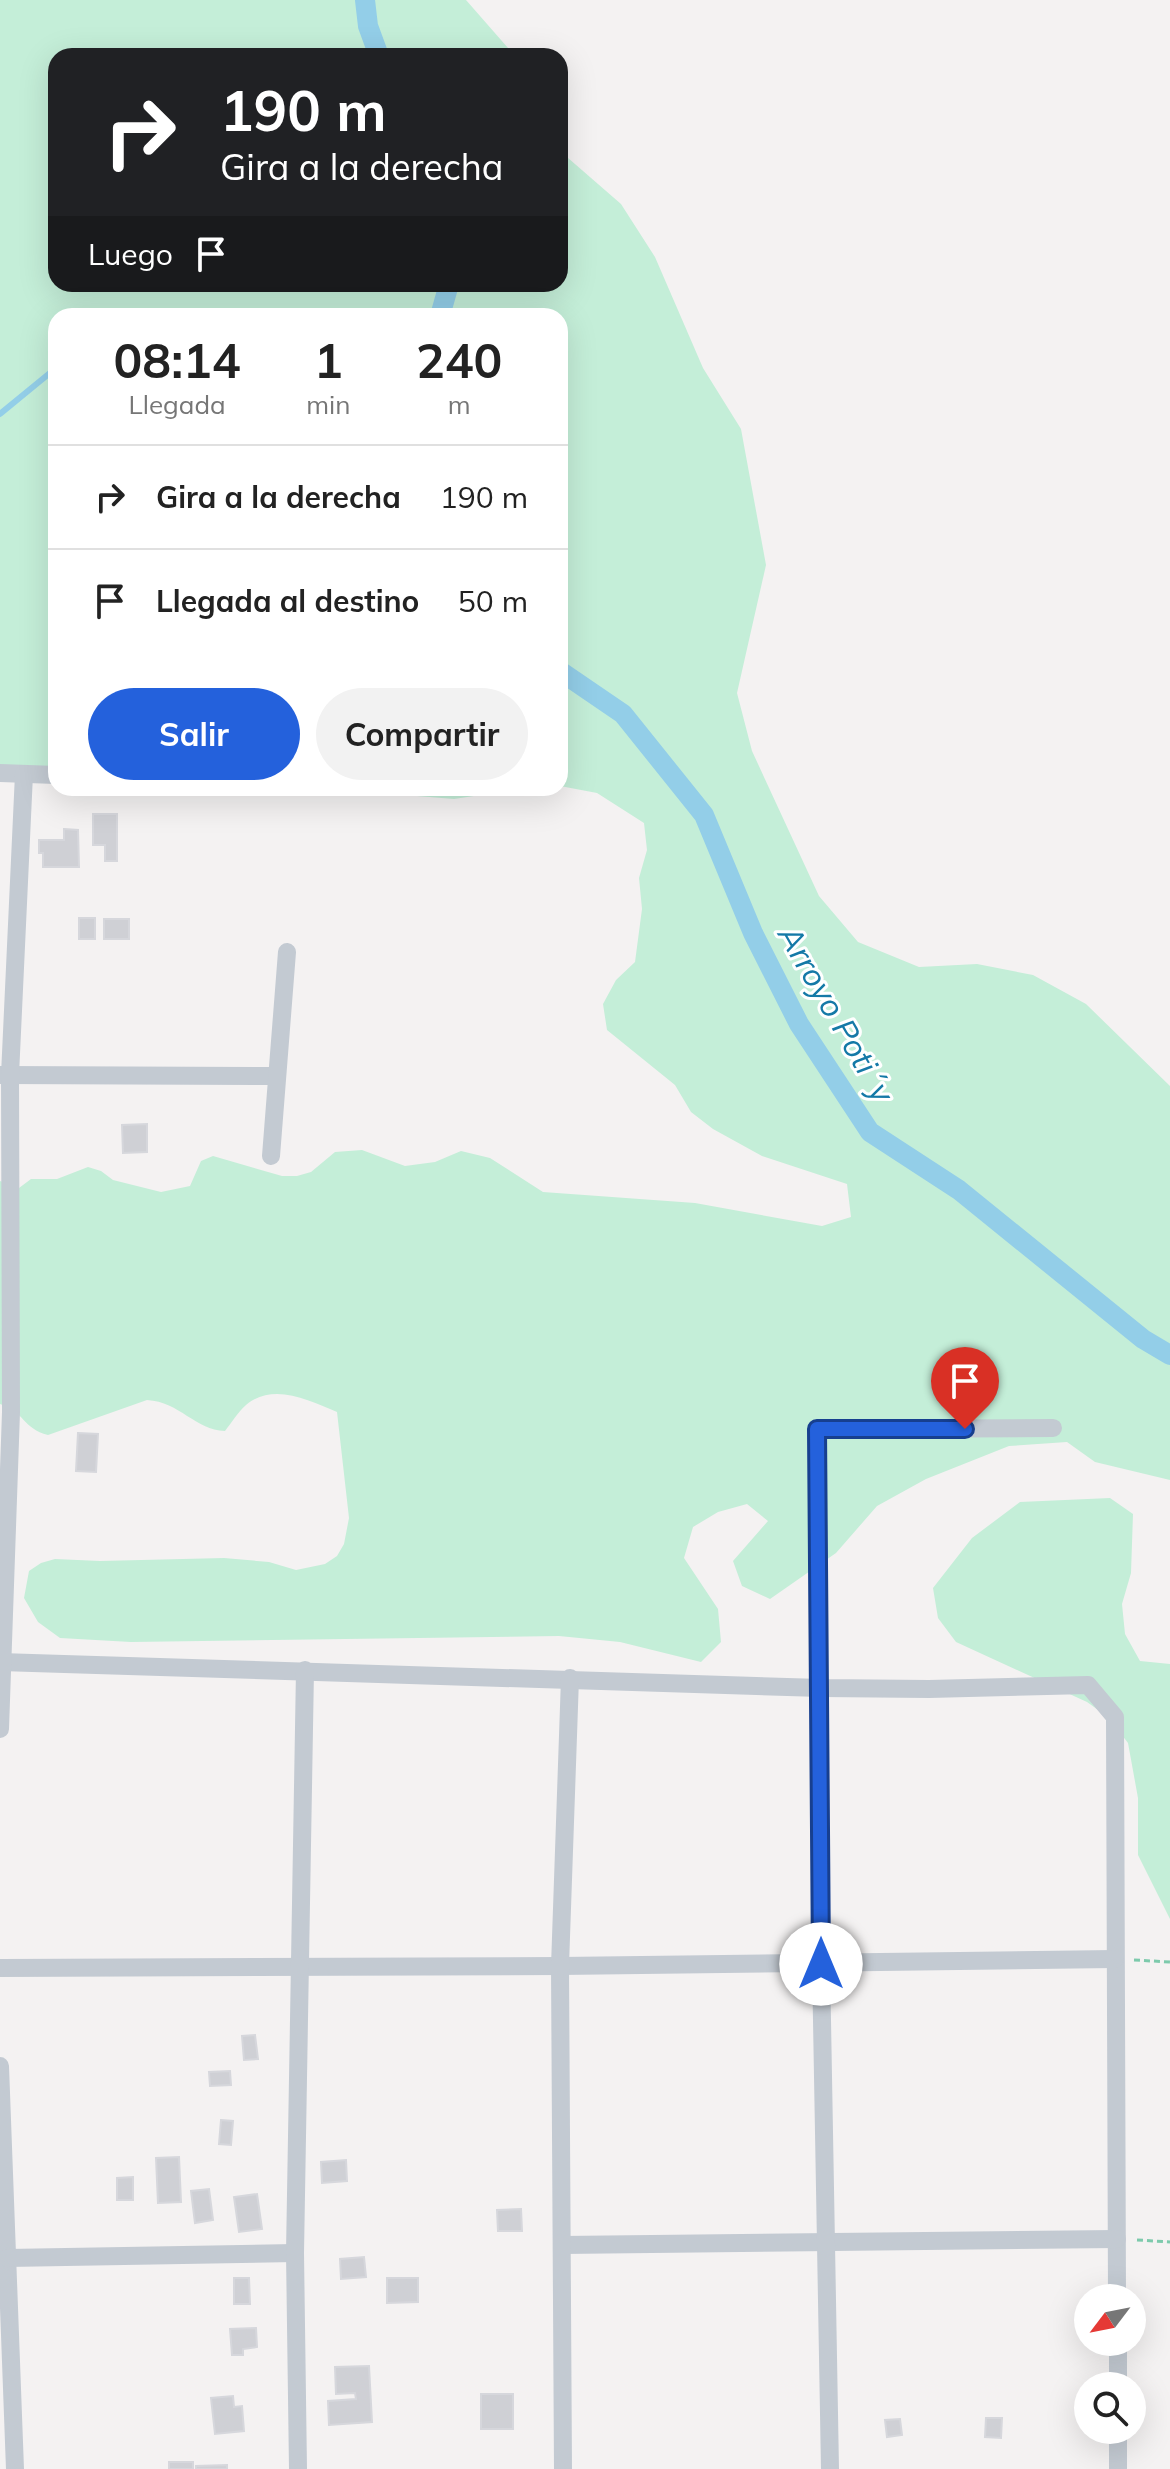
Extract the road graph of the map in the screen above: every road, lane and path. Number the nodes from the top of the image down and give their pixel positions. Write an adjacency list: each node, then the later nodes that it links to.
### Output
1 (0, 773): 2 (street)
2 (24, 774): 3 (street); 5 (street)
3 (48, 775)
4 (287, 952): 6 (street)
5 (5, 1075): 6 (street); 8 (street)
6 (277, 1076): 7 (street)
7 (271, 1156)
8 (6, 1412): 10 (street)
9 (1053, 1428): 13 (street)
10 (0, 1662): 11 (street); 14 (street)
11 (305, 1670): 12 (street); 19 (street)
12 (570, 1678): 13 (street); 18 (street)
13 (821, 1688): 15 (street); 17 (street)
14 (0, 1729)
15 (1115, 1959): 16 (path); 17 (street); 23 (street)
16 (1170, 1962)
17 (821, 1964): 18 (street); 25 (street)
18 (560, 1966): 19 (street); 26 (street)
19 (300, 1967): 20 (street); 27 (street)
20 (0, 1968)
21 (0, 2066): 22 (street)
22 (1, 2134): 28 (street)
23 (1117, 2239): 24 (path); 25 (street); 29 (street)
24 (1170, 2242)
25 (826, 2243): 26 (street); 34 (street)
26 (562, 2245): 33 (street)
27 (295, 2253): 28 (street); 32 (street)
28 (7, 2258): 31 (street)
29 (1117, 2284)
30 (1118, 2444): 35 (street)
31 (15, 2469)
32 (298, 2469)
33 (563, 2469)
34 (830, 2469)
35 (1118, 2469)

